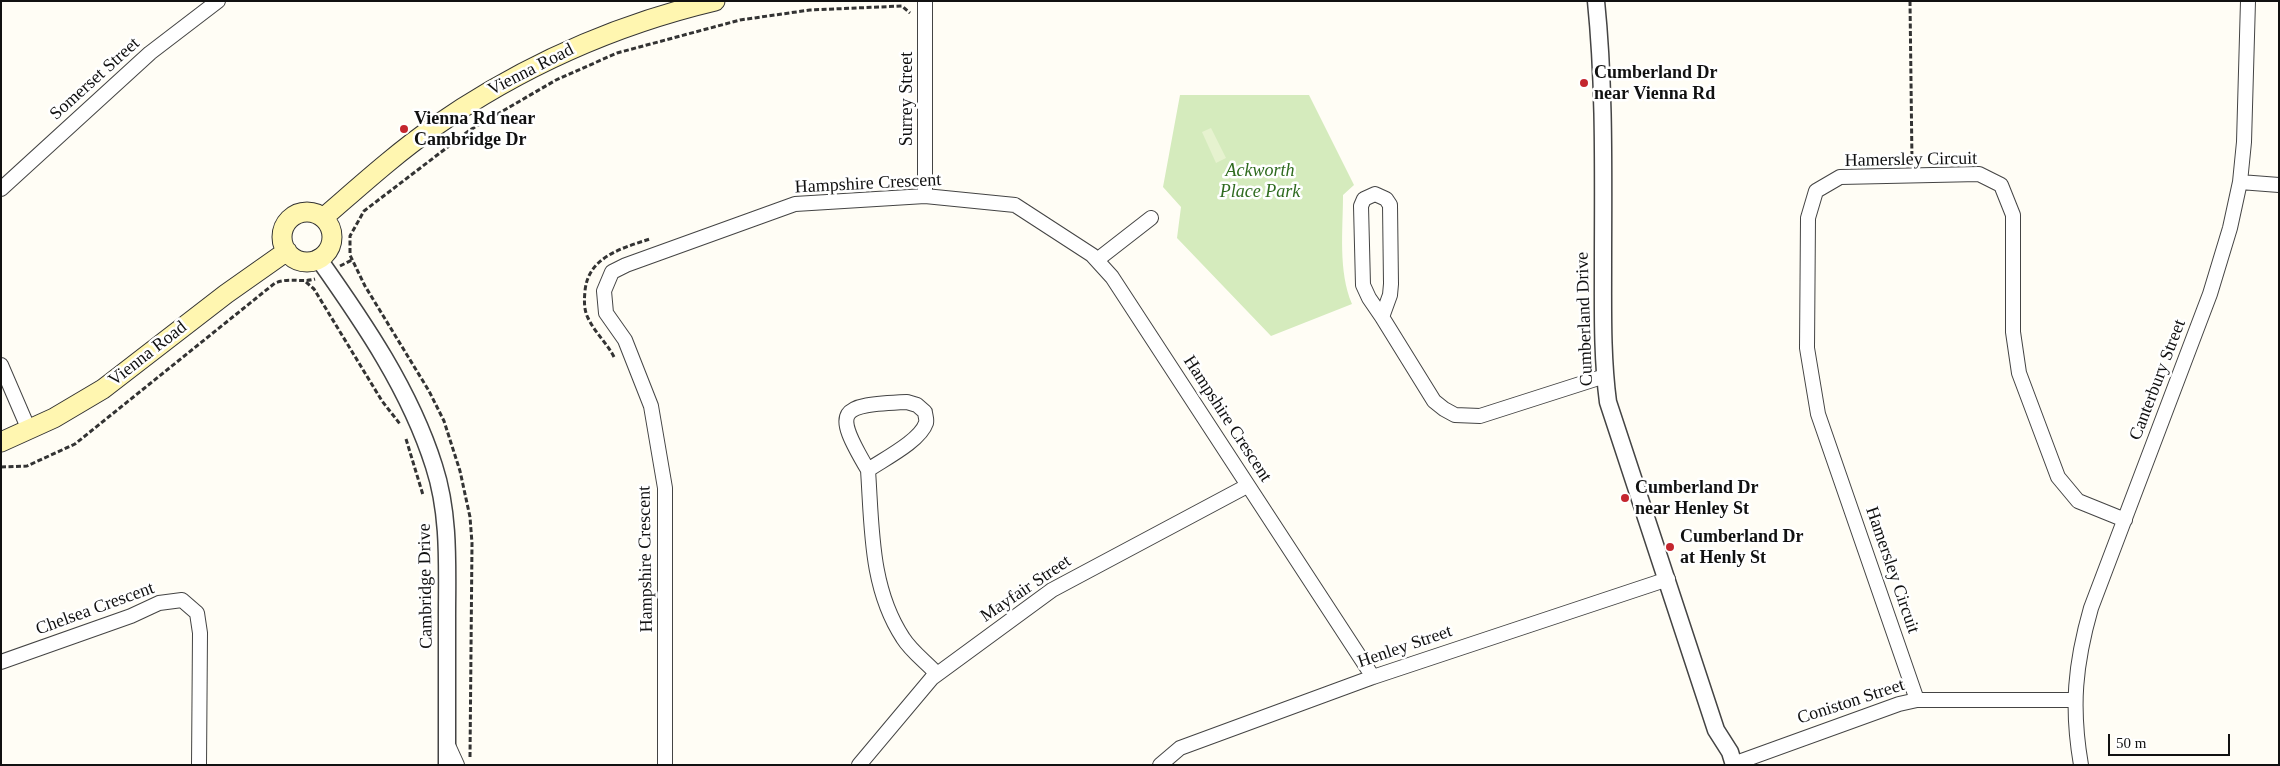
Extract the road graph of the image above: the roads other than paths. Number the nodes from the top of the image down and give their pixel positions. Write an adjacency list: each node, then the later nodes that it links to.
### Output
1 (218, 1): 8 (street, Somerset Street)
2 (715, 1): 10 (main road, Vienna Road)
3 (925, 1): 9 (street, Surrey Street)
4 (1596, 1): 17 (street, Cumberland Drive)
5 (2248, 1): 6 (street, Canterbury Street)
6 (2240, 182): 7 (street); 22 (street, Canterbury Street)
7 (2279, 185)
8 (1, 189)
9 (925, 196): 13 (street, Hampshire Crescent); 34 (street, Hampshire Crescent)
10 (323, 218): 12 (main road); 14 (main road)
11 (1151, 218): 13 (street)
12 (287, 251): 14 (main road); 18 (main road, Vienna Road)
13 (1097, 260): 21 (street, Hampshire Crescent)
14 (323, 265): 29 (street, Cambridge Drive)
15 (1382, 317): 15 (street); 17 (street)
16 (1, 365): 18 (street)
17 (1604, 376): 23 (street, Cumberland Drive)
18 (29, 430): 19 (main road, Vienna Road)
19 (1, 442)
20 (868, 470): 20 (street); 25 (street)
21 (1247, 486): 25 (street, Mayfair Street); 26 (street, Hampshire Crescent)
22 (2125, 520): 27 (street, Hamersley Circuit); 28 (street, Canterbury Street)
23 (1668, 579): 26 (street, Henley Street); 30 (street, Cumberland Drive)
24 (1, 662): 31 (street, Chelsea Crescent)
25 (937, 674): 35 (street, Mayfair Street)
26 (1373, 677): 36 (street, Henley Street)
27 (1917, 700): 28 (street, Coniston Street); 30 (street, Coniston Street)
28 (2075, 700): 37 (street, Canterbury Street)
29 (447, 742): 32 (street, Cambridge Drive); 33 (street)
30 (1734, 764)
31 (199, 765)
32 (447, 765)
33 (457, 765)
34 (665, 765)
35 (859, 765)
36 (1160, 765)
37 (2081, 765)

